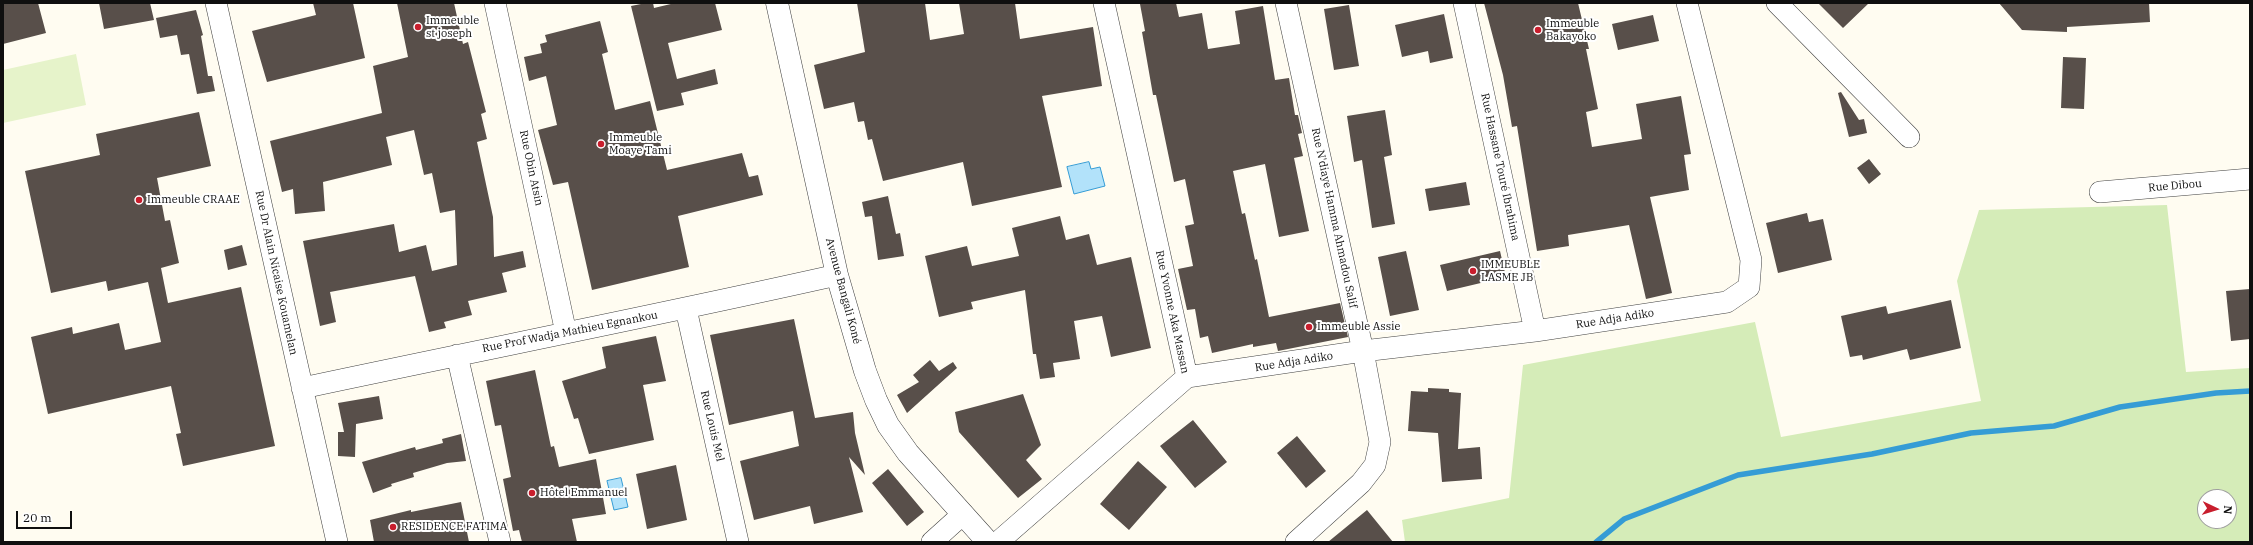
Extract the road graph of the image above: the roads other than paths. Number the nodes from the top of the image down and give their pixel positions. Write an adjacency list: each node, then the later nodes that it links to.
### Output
1 (216, 3): 19 (street, Rue Dr Alain Nicaise Kouamelan)
2 (495, 3): 15 (street, Rue Obin Atsin)
3 (777, 3): 12 (street, Avenue Bangali Koné)
4 (1104, 3): 18 (street, Rue Yvonne Aka Massan)
5 (1286, 3): 16 (street, Rue N'diaye Hamma Ahmadou Salif)
6 (1464, 3): 14 (street, Rue Hassane Touré Ibrahima)
7 (1688, 3): 14 (street, Rue Adja Adiko)
8 (1777, 3): 9 (street)
9 (1909, 137)
10 (2250, 179): 11 (street, Rue Dibou)
11 (2100, 192)
12 (837, 274): 13 (street, Rue Prof Wadja Mathieu Egnankou); 20 (street, Avenue Bangali Koné)
13 (686, 309): 15 (street, Rue Prof Wadja Mathieu Egnankou); 23 (street, Rue Louis Mel)
14 (1535, 331): 16 (street, Rue Adja Adiko)
15 (566, 333): 17 (street, Rue Prof Wadja Mathieu Egnankou)
16 (1363, 351): 18 (street, Rue Adja Adiko); 27 (street, Rue N'diaye Hamma Ahmadou Salif)
17 (457, 355): 19 (street, Rue Prof Wadja Mathieu Egnankou); 22 (street)
18 (1187, 378): 26 (street, Rue Yvonne Aka Massan)
19 (302, 388): 21 (street, Rue Dr Alain Nicaise Kouamelan)
20 (963, 514): 24 (street); 25 (street, Avenue Bangali Koné)
21 (337, 542)
22 (500, 542)
23 (738, 542)
24 (932, 542)
25 (988, 542)
26 (998, 542)
27 (1296, 542)

